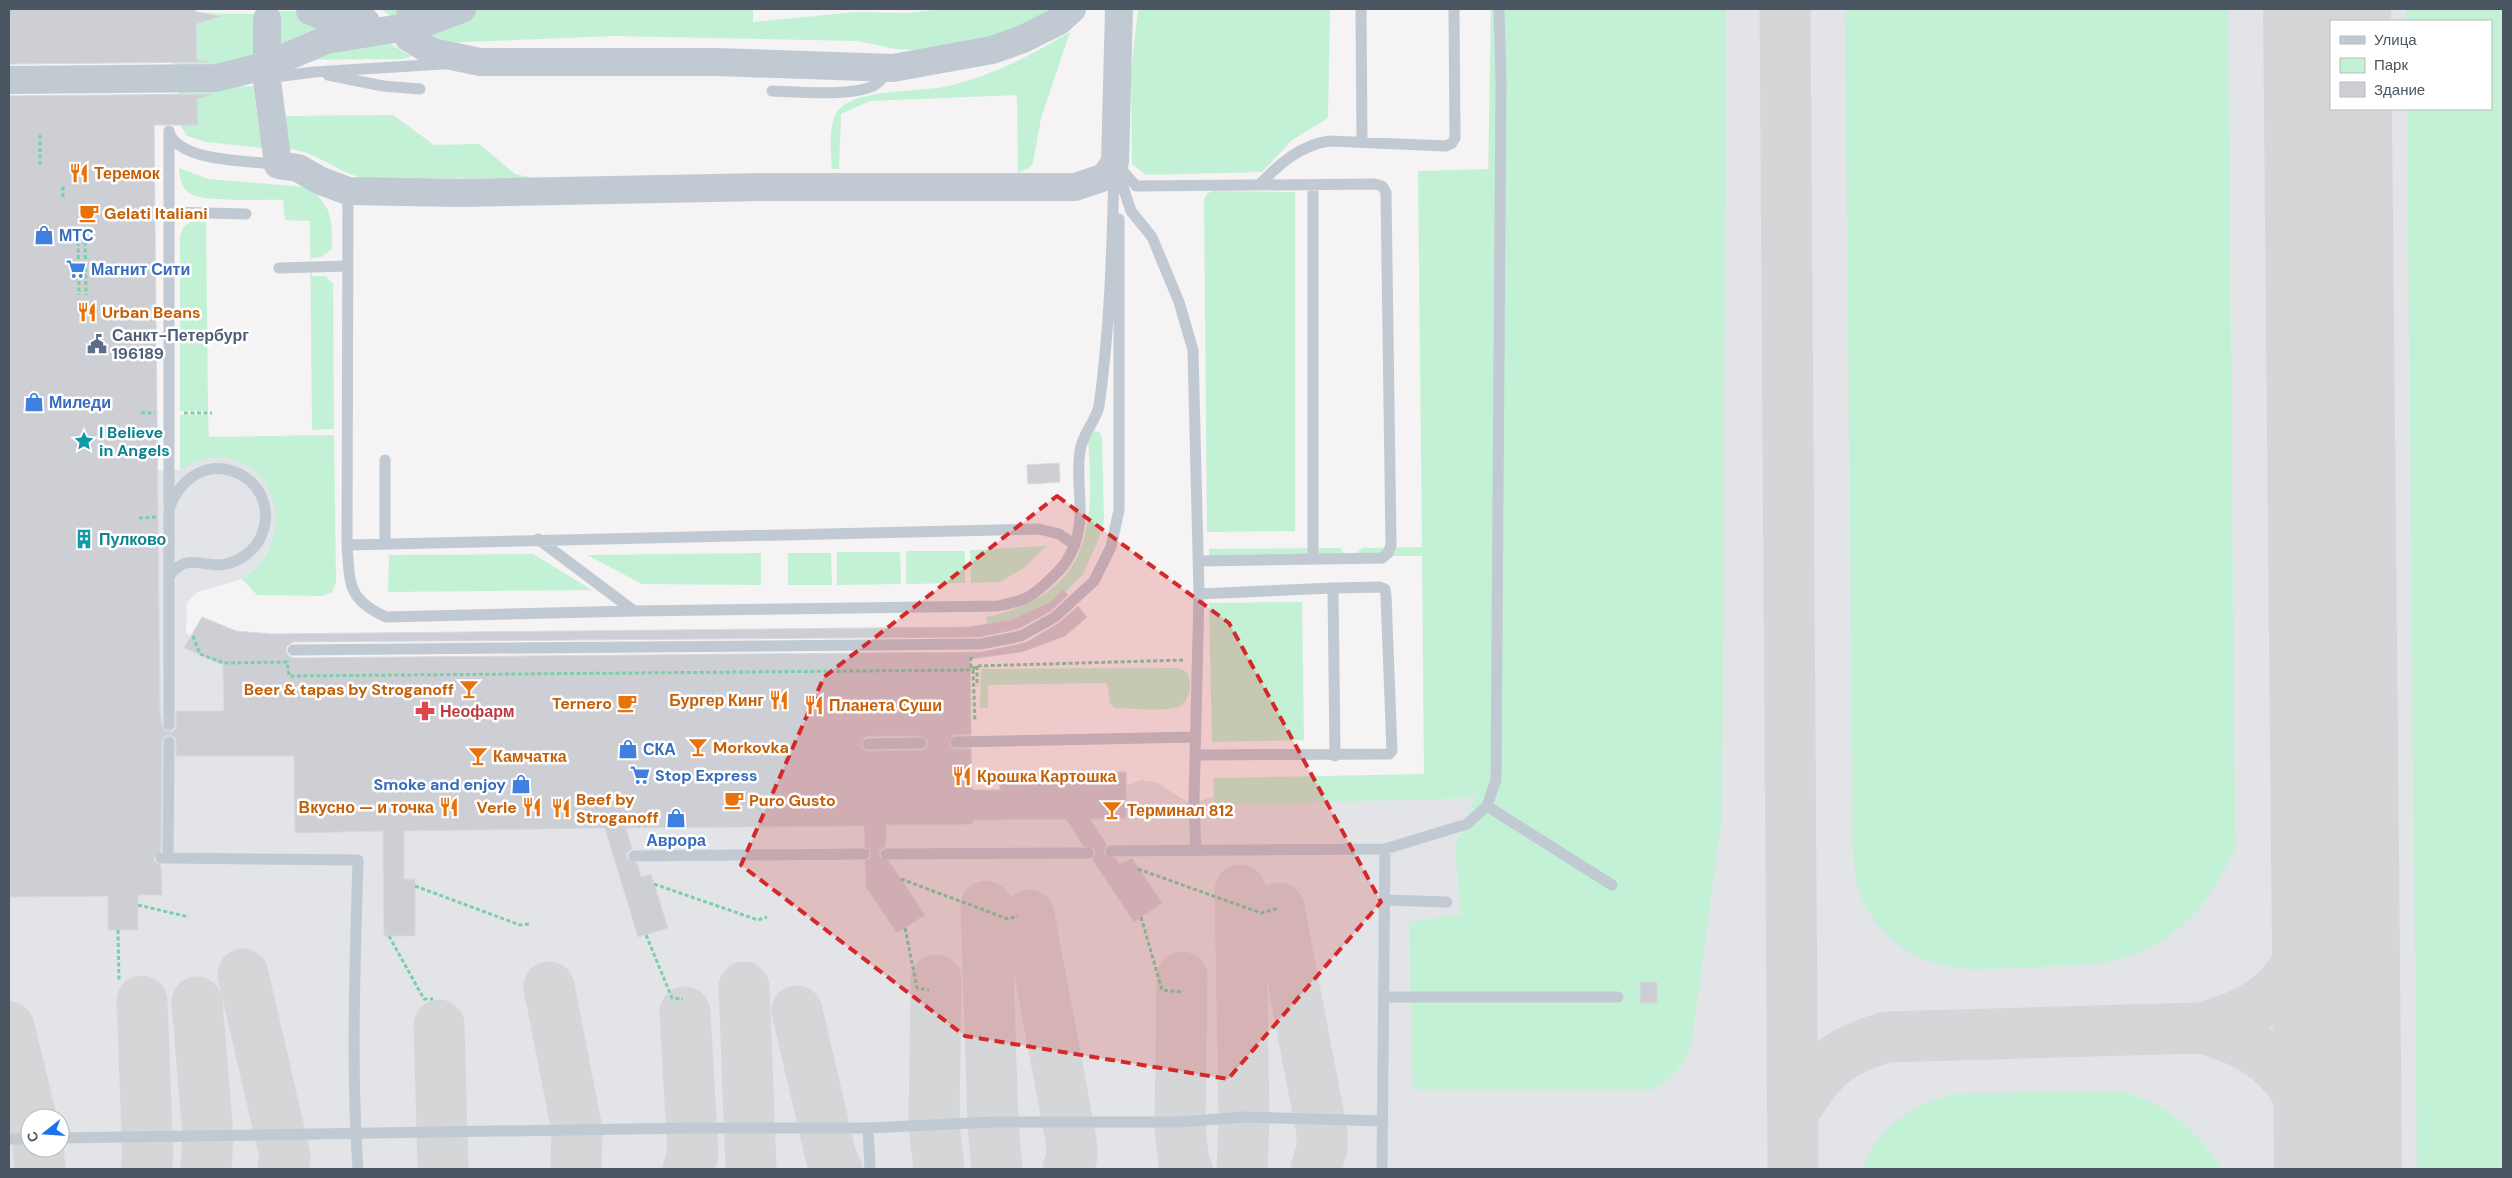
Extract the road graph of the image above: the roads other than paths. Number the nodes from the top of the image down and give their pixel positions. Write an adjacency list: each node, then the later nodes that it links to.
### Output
1 (417, 9): 8 (street, bridge)
2 (462, 9): 15 (street, bridge)
3 (1072, 9): 12 (street)
4 (1119, 9): 19 (street)
5 (1361, 9): 18 (lane)
6 (1454, 9): 18 (lane)
7 (1499, 9): 49 (lane)
8 (306, 10)
9 (268, 19): 13 (street)
10 (408, 37): 11 (street)
11 (480, 62): 12 (street); 14 (lane)
12 (893, 68): 17 (lane)
13 (270, 70): 14 (lane); 20 (street)
14 (314, 72): 16 (lane)
15 (9, 80)
16 (420, 88)
17 (772, 91)
18 (1362, 142): 21 (lane)
19 (1115, 162): 21 (lane); 23 (street); 33 (lane); 35 (lane); 40 (lane)
20 (278, 164): 23 (street); 24 (lane)
21 (1260, 184): 22 (lane)
22 (1313, 186): 34 (lane); 34 (lane)
23 (348, 192): 26 (lane)
24 (169, 212): 25 (lane); 29 (lane)
25 (246, 214)
26 (348, 266): 27 (lane); 32 (lane)
27 (279, 268)
28 (385, 460): 31 (lane)
29 (169, 509): 36 (lane); 36 (lane)
30 (538, 539): 31 (lane); 33 (lane); 39 (lane)
31 (385, 544): 32 (lane)
32 (348, 545): 39 (lane)
33 (1075, 545): 39 (lane)
34 (1313, 558): 35 (lane)
35 (1198, 561): 38 (lane)
36 (169, 576): 41 (lane)
37 (1333, 588): 38 (lane); 48 (lane); 48 (lane)
38 (1199, 594): 42 (lane)
39 (634, 611)
40 (293, 650)
41 (169, 725)
42 (1195, 737): 44 (lane); 47 (lane)
43 (169, 742): 64 (lane)
44 (956, 742)
45 (921, 743): 46 (lane)
46 (868, 744)
47 (1195, 755): 48 (lane); 51 (lane)
48 (1334, 756)
49 (1487, 806): 50 (lane); 57 (lane)
50 (1385, 849): 51 (lane); 58 (lane)
51 (1196, 850): 52 (lane)
52 (1111, 851)
53 (1088, 853): 55 (lane)
54 (864, 854): 56 (lane)
55 (886, 854)
56 (634, 856)
57 (1612, 885)
58 (1385, 900): 59 (lane); 60 (lane)
59 (1447, 902)
60 (1384, 997): 61 (lane); 62 (lane)
61 (1618, 997)
62 (1383, 1121): 63 (lane); 68 (lane)
63 (868, 1128): 64 (lane); 67 (lane)
64 (356, 1134): 65 (lane); 66 (lane)
65 (70, 1138)
66 (358, 1169)
67 (870, 1169)
68 (1382, 1169)

